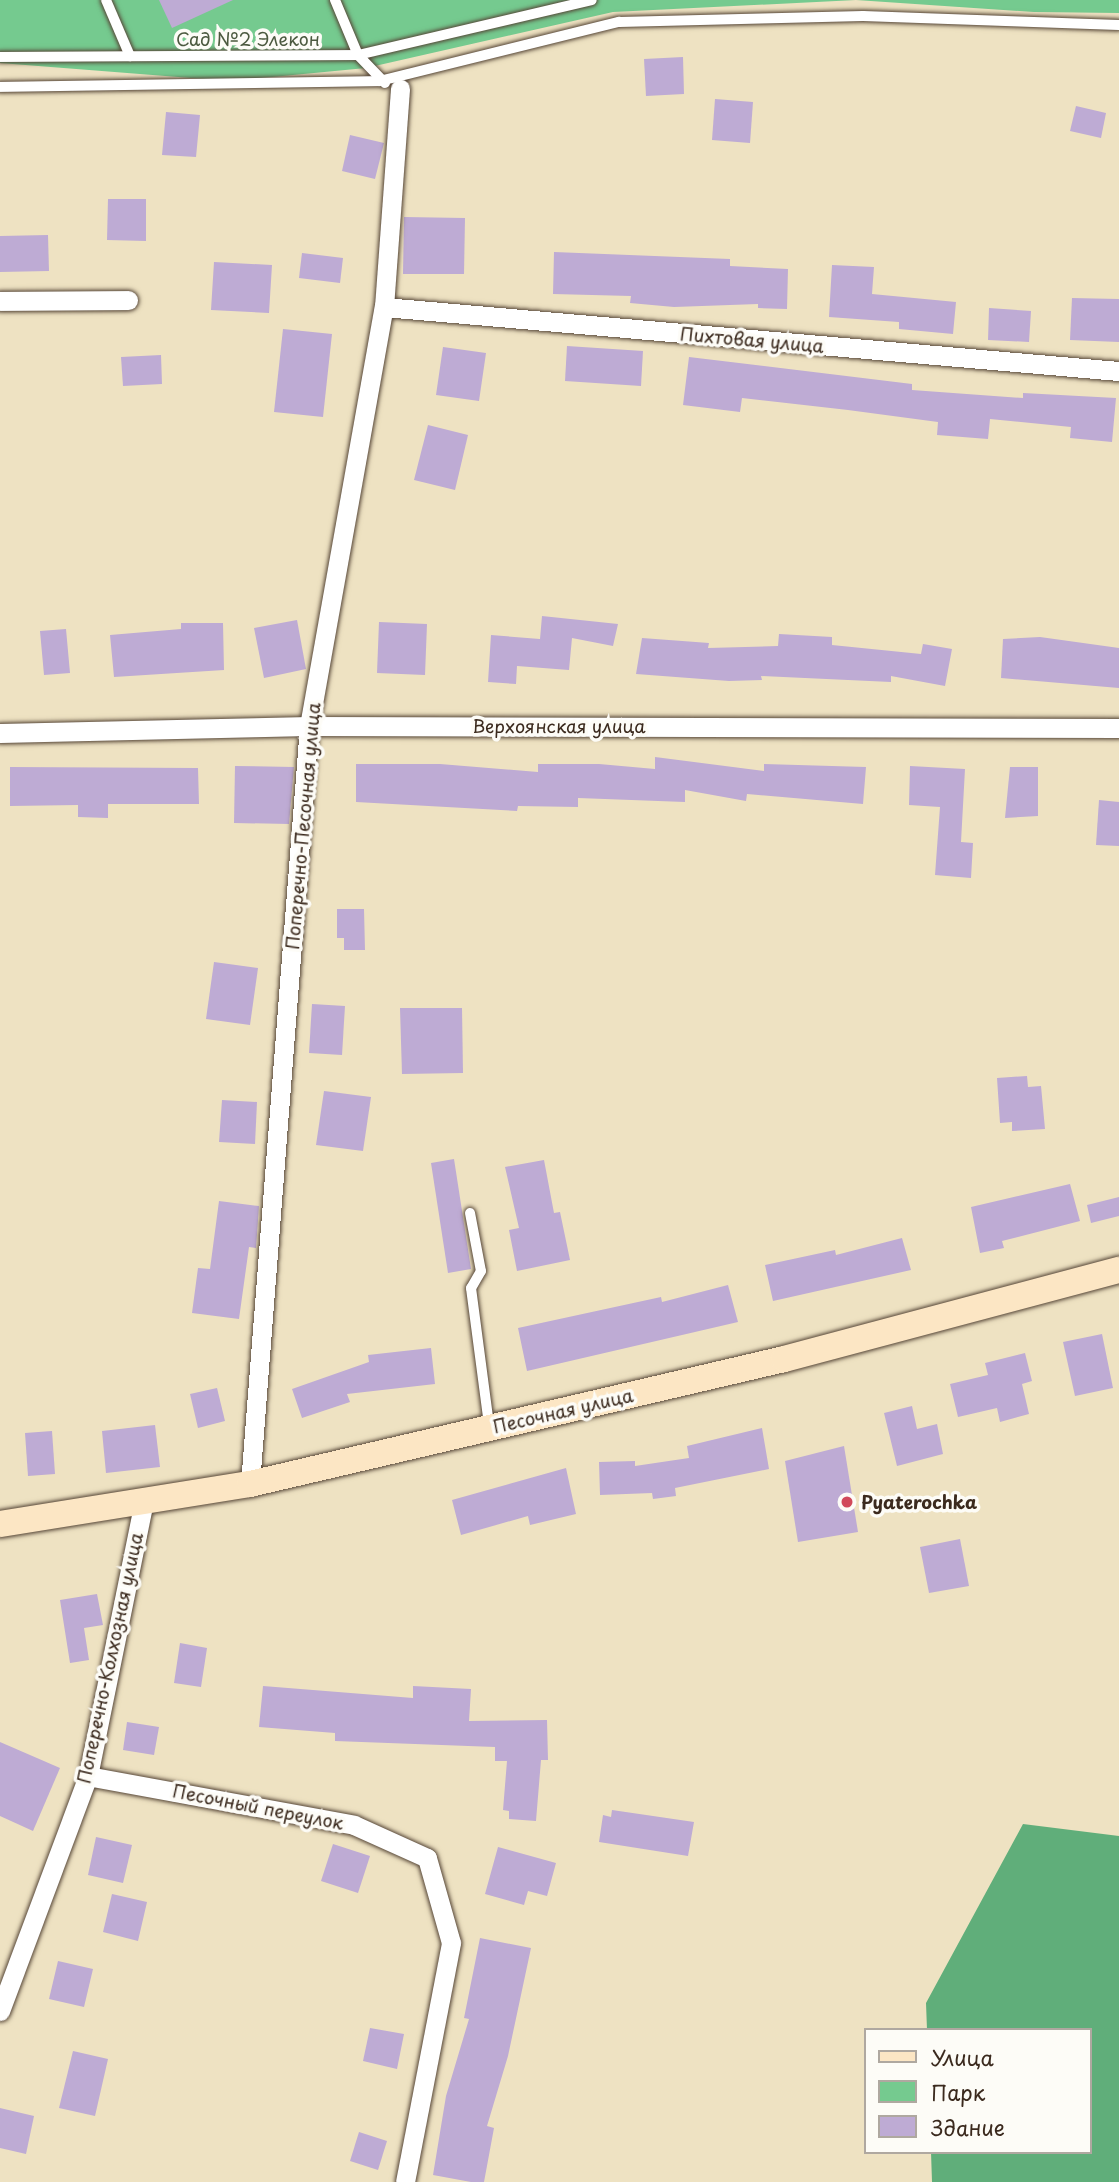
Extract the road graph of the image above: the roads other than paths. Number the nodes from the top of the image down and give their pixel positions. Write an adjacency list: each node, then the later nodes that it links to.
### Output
1 (106, 0): 6 (lane)
2 (335, 0): 5 (lane)
3 (592, 0): 5 (lane)
4 (1119, 25): 8 (lane)
5 (358, 55): 6 (lane); 8 (lane)
6 (130, 56): 7 (lane)
7 (0, 57)
8 (380, 81): 9 (lane); 10 (lane)
9 (0, 87)
10 (400, 89): 13 (street, Поперечно-Песочная улица)
11 (128, 300): 12 (street)
12 (0, 301)
13 (384, 307): 14 (street, Пихтовая улица); 15 (street, Поперечно-Песочная улица)
14 (1119, 371)
15 (309, 726): 16 (street, Верхоянская улица); 17 (street, Верхоянская улица); 21 (street, Поперечно-Песочная улица)
16 (1119, 728)
17 (0, 733)
18 (470, 1213): 20 (lane)
19 (1119, 1270): 20 (main road, Песочная улица)
20 (489, 1428): 21 (main road, Песочная улица)
21 (250, 1484): 22 (main road, Песочная улица)
22 (144, 1501): 23 (main road, Песочная улица); 24 (street, Поперечно-Колхозная улица)
23 (0, 1524)
24 (88, 1776): 25 (street, Поперечно-Колхозная улица); 26 (street, Песочный переулок)
25 (0, 2011)
26 (405, 2182)

